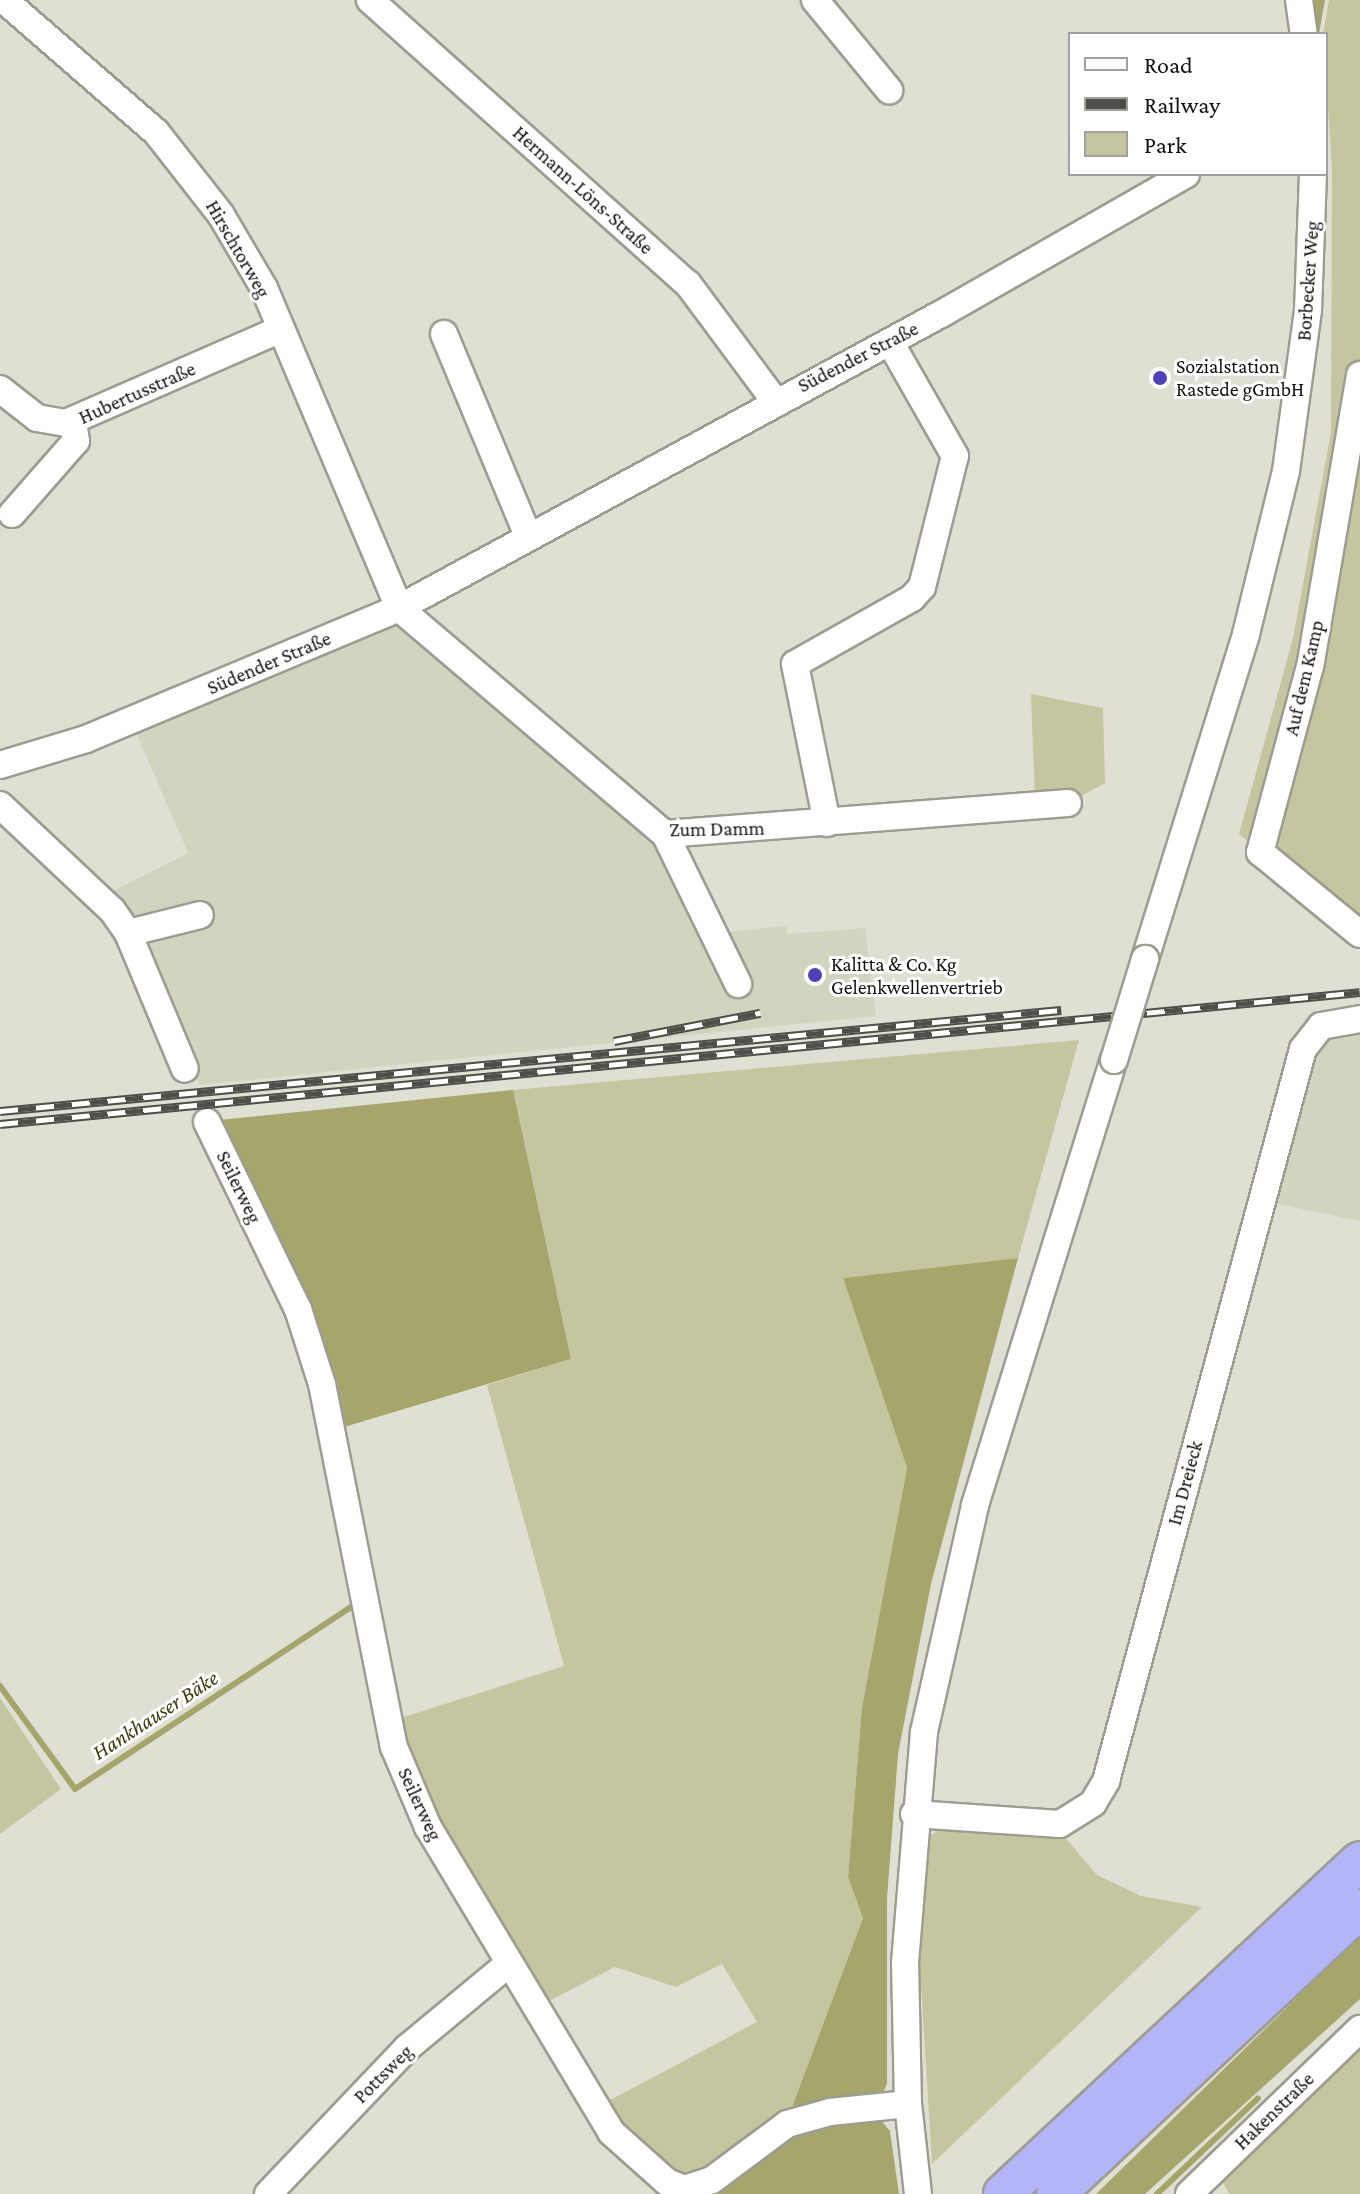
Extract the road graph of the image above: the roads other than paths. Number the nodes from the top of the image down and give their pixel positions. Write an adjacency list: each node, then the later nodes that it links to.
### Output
1 (4, 0): 9 (street, Hirschtorweg)
2 (370, 0): 14 (street, Hermann-Löns-Straße)
3 (815, 0): 6 (street)
4 (1299, 0): 5 (street)
5 (1304, 32)
6 (889, 90)
7 (1182, 176): 11 (street, Südender Straße)
8 (1313, 176): 31 (street, Borbecker Weg, bridge)
9 (279, 330): 15 (street, Hubertusstraße); 18 (street, Hirschtorweg)
10 (444, 334): 17 (street)
11 (890, 342): 14 (street, Südender Straße); 22 (street)
12 (1360, 375): 26 (street, Auf dem Kamp)
13 (0, 389): 15 (street, Hubertusstraße)
14 (774, 400): 17 (street, Südender Straße)
15 (73, 421): 16 (street)
16 (12, 514)
17 (528, 536): 18 (street, Südender Straße)
18 (399, 608): 19 (street, Südender Straße); 23 (street, Zum Damm)
19 (0, 765)
20 (1068, 803): 22 (street, Zum Damm)
21 (0, 805): 25 (street)
22 (827, 823): 23 (street, Zum Damm)
23 (665, 834): 27 (street)
24 (200, 915): 25 (street)
25 (128, 933): 29 (street)
26 (1360, 934)
27 (738, 984)
28 (1360, 1019): 31 (street, Im Dreieck)
29 (185, 1069)
30 (207, 1122): 34 (street, Seilerweg)
31 (914, 1814): 36 (street, Borbecker Weg)
32 (1360, 1861): 39 (highway)
33 (1360, 1909): 40 (highway)
34 (508, 1964): 36 (street, Seilerweg); 37 (street, Pottsweg)
35 (1360, 2029): 41 (street, Hakenstraße)
36 (908, 2104): 38 (street, Borbecker Weg)
37 (268, 2194)
38 (918, 2194)
39 (1003, 2194)
40 (1056, 2194)
41 (1189, 2194)

